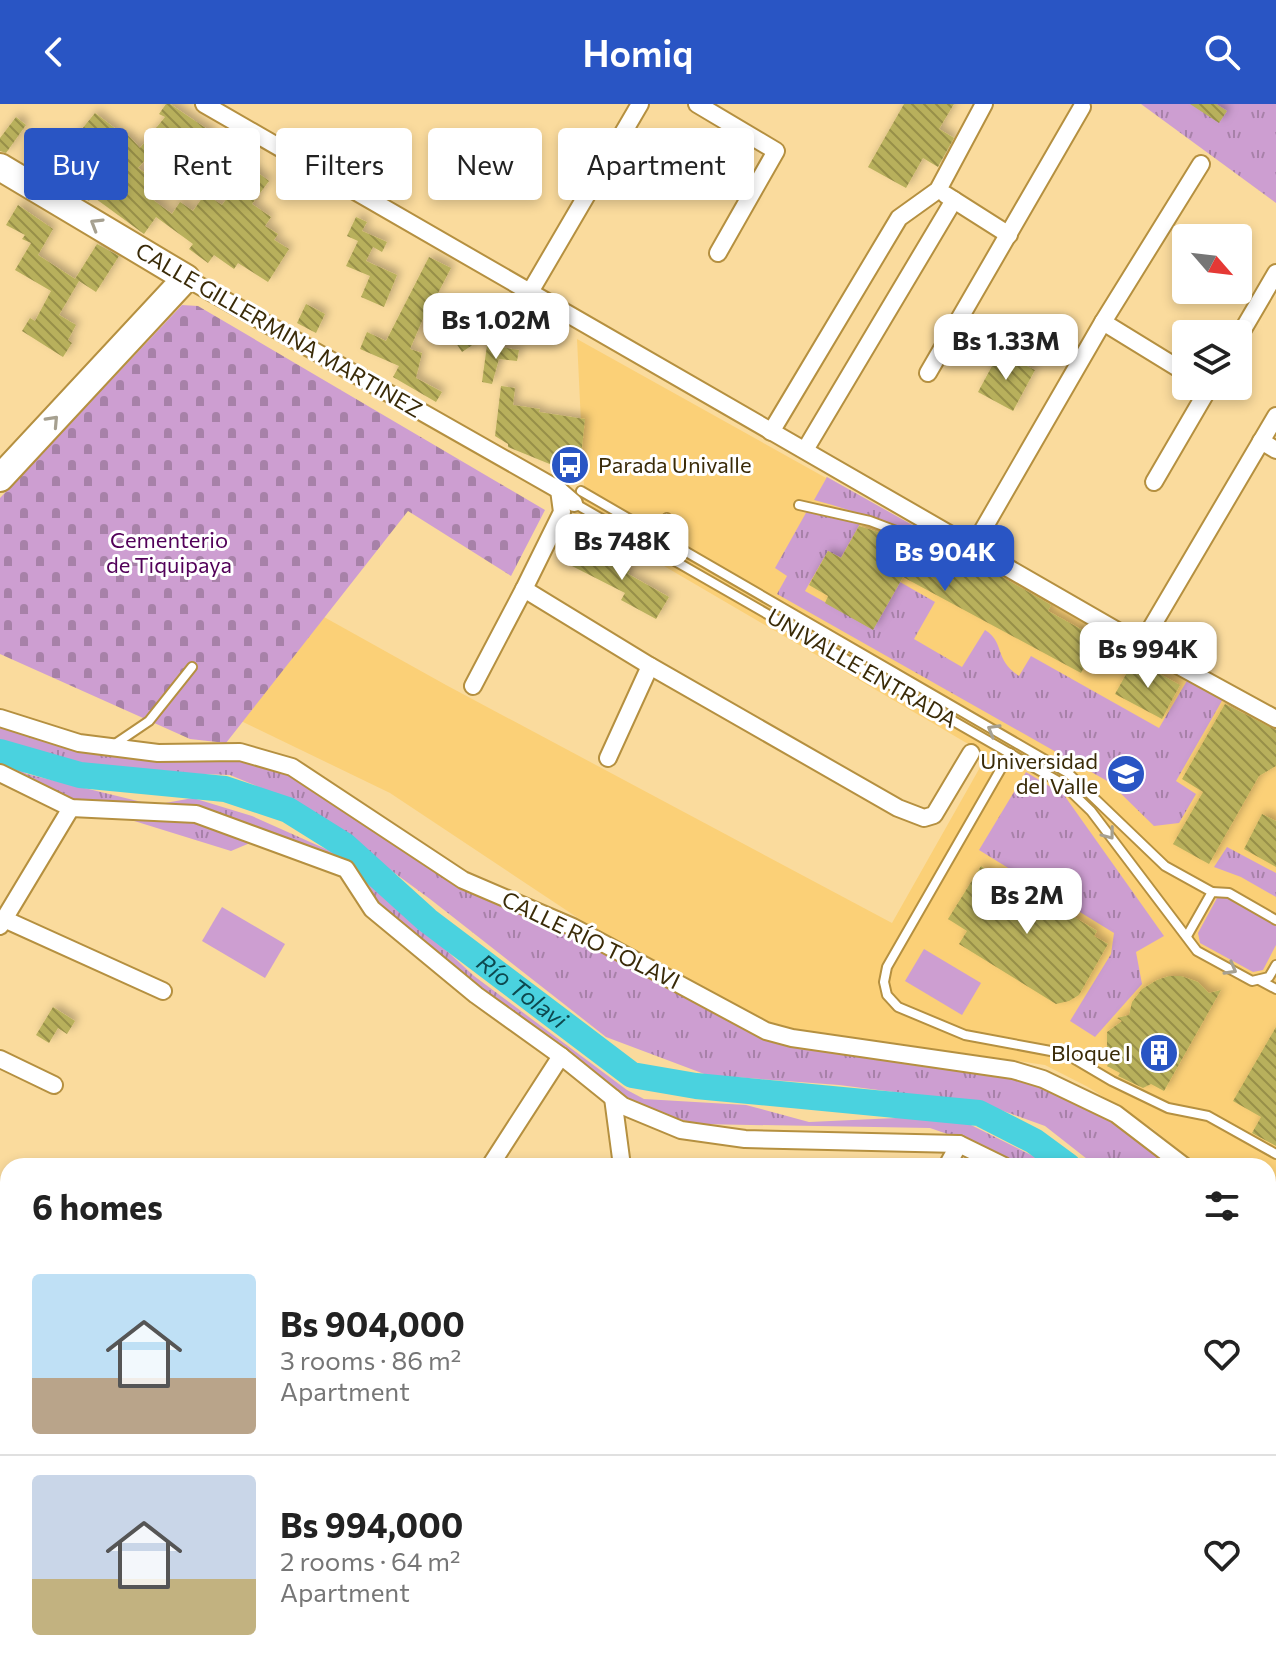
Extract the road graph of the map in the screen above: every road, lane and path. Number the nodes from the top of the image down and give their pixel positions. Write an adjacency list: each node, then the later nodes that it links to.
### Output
1 (204, 104): 14 (street)
2 (640, 104): 14 (street)
3 (697, 104): 11 (street)
4 (984, 104): 8 (street)
5 (1082, 107): 10 (street)
6 (1201, 164): 16 (street)
7 (0, 167): 13 (main road, CALLE GILLERMINA MARTINEZ, one-way to 7)
8 (938, 190): 9 (street); 21 (street)
9 (954, 200): 10 (street); 23 (street)
10 (1009, 235): 18 (street)
11 (718, 253)
12 (1276, 273): 15 (street)
13 (186, 278): 24 (main road, one-way to 13); 26 (street, CALLE GILLERMINA MARTINEZ)
14 (530, 292): 21 (street)
15 (1249, 320)
16 (1103, 322): 17 (street); 32 (street)
17 (1172, 364)
18 (928, 373)
19 (1201, 400): 25 (street)
20 (1276, 416): 22 (street)
21 (771, 432): 23 (street)
22 (1269, 446): 37 (street)
23 (805, 450): 32 (street)
24 (0, 478)
25 (1154, 482)
26 (559, 490): 27 (street, CALLE GILLERMINA MARTINEZ); 34 (street)
27 (578, 497): 30 (lane); 31 (lane, UNIVALLE ENTRADA)
28 (799, 505): 33 (lane)
29 (667, 518): 30 (lane)
30 (658, 536): 31 (lane); 35 (lane)
31 (652, 547): 36 (lane, UNIVALLE ENTRADA)
32 (973, 547): 37 (street)
33 (926, 550)
34 (524, 589): 38 (street); 40 (street)
35 (750, 590): 36 (lane); 49 (lane, one-way to 35)
36 (744, 600): 45 (lane, UNIVALLE ENTRADA)
37 (1141, 645): 42 (street)
38 (650, 666): 44 (street); 46 (street)
39 (192, 667): 43 (lane)
40 (473, 686)
41 (0, 718): 43 (street, CALLE RÍO TOLAVI)
42 (1276, 719)
43 (111, 747): 67 (street, CALLE RÍO TOLAVI)
44 (971, 753)
45 (1010, 753): 52 (lane, UNIVALLE ENTRADA, one-way to 52); 62 (lane)
46 (608, 758)
47 (0, 773): 48 (street)
48 (71, 808): 51 (street); 57 (street)
49 (1212, 892): 50 (lane); 52 (lane)
50 (1276, 920)
51 (2, 923): 56 (street)
52 (1187, 936): 54 (lane, UNIVALLE ENTRADA, one-way to 54)
53 (1276, 965): 54 (lane)
54 (1259, 979): 55 (lane, UNIVALLE ENTRADA)
55 (1276, 989)
56 (163, 991)
57 (561, 1056): 60 (street); 63 (street)
58 (0, 1059): 59 (street)
59 (54, 1085)
60 (613, 1098): 61 (street); 64 (street)
61 (959, 1144): 65 (street); 66 (street)
62 (1276, 1154)
63 (495, 1158)
64 (621, 1158)
65 (951, 1158)
66 (988, 1158)
67 (1174, 1158)

